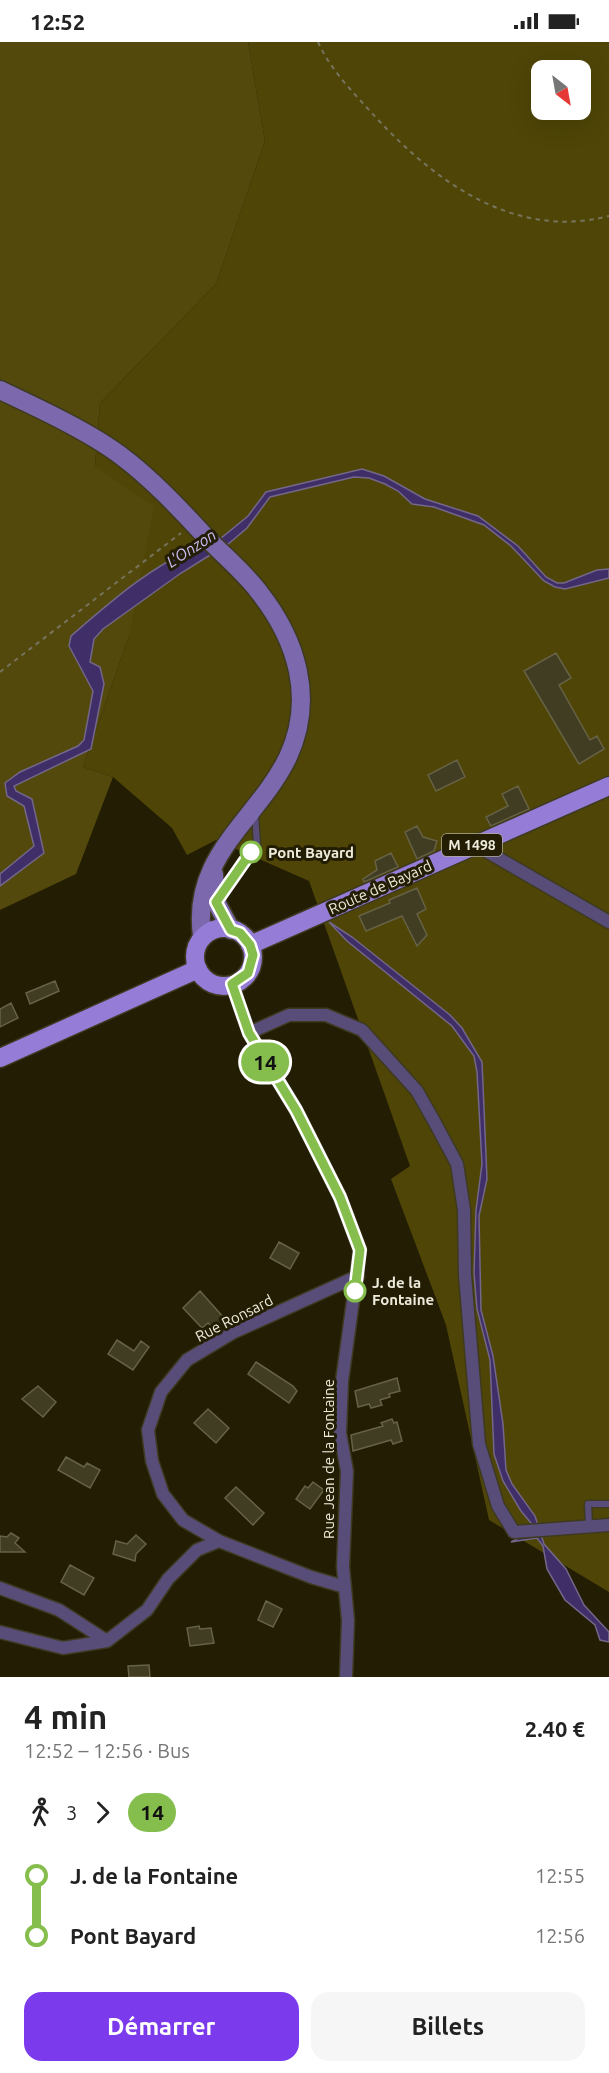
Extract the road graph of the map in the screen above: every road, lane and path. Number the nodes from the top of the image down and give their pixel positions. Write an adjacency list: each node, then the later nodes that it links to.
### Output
1 (318, 42): 2 (path)
2 (609, 216)
3 (0, 390): 4 (main road)
4 (200, 530): 5 (path); 7 (main road)
5 (0, 672)
6 (609, 786): 8 (main road, Route de Bayard / M 1498)
7 (256, 804): 9 (main road); 10 (lane)
8 (480, 842): 11 (street); 14 (main road, Route de Bayard / M 1498)
9 (216, 857): 10 (main road); 13 (main road)
10 (216, 902): 12 (main road)
11 (609, 922)
12 (231, 930): 13 (main road); 14 (main road)
13 (202, 936): 15 (main road)
14 (250, 945): 16 (main road)
15 (198, 969): 16 (main road); 18 (main road)
16 (232, 984): 17 (street, Rue Jean de la Fontaine)
17 (249, 1033): 19 (street, Rue Jean de la Fontaine); 22 (street)
18 (0, 1058)
19 (358, 1276): 23 (street, Rue Ronsard); 24 (street, Rue Jean de la Fontaine)
20 (609, 1504): 22 (lane)
21 (609, 1525): 22 (street)
22 (589, 1526)
23 (219, 1541): 24 (street, Rue Ronsard); 27 (street)
24 (345, 1587): 28 (street, Rue Jean de la Fontaine)
25 (0, 1588): 27 (street)
26 (0, 1632): 27 (street)
27 (107, 1641)
28 (346, 1677)

